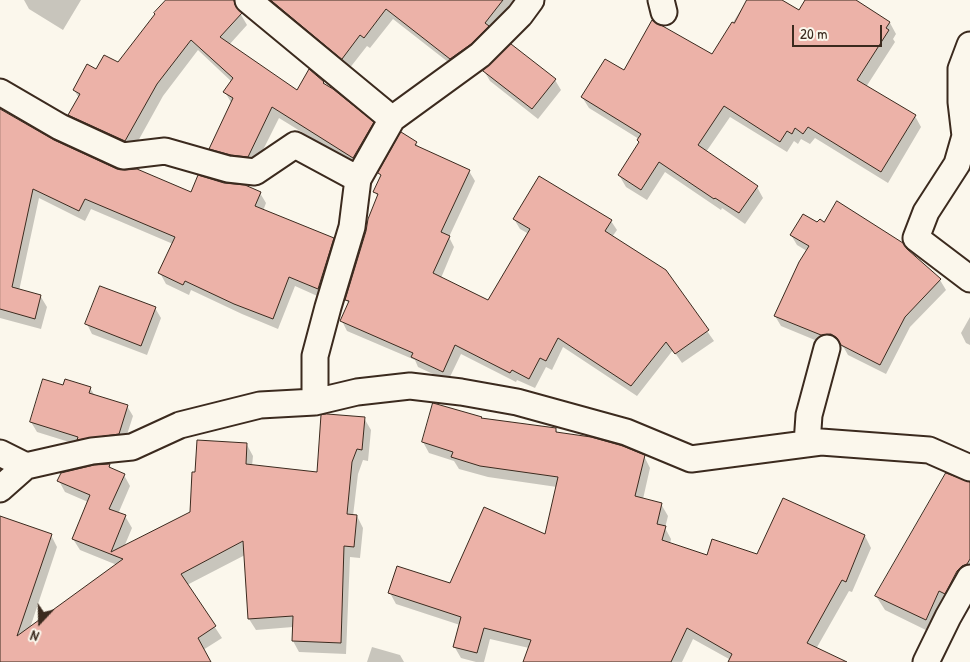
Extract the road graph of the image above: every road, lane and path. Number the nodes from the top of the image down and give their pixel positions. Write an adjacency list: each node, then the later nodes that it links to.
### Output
1 (248, 0): 5 (street)
2 (531, 0): 5 (street)
3 (970, 45): 7 (street)
4 (0, 92): 6 (street)
5 (392, 119): 6 (street)
6 (358, 179): 9 (street)
7 (970, 279)
8 (828, 348): 10 (street)
9 (315, 402): 10 (street); 12 (street)
10 (807, 444): 13 (street)
11 (0, 453): 12 (street)
12 (26, 466): 14 (street)
13 (970, 468)
14 (0, 489)
15 (970, 578): 16 (street)
16 (926, 662)

